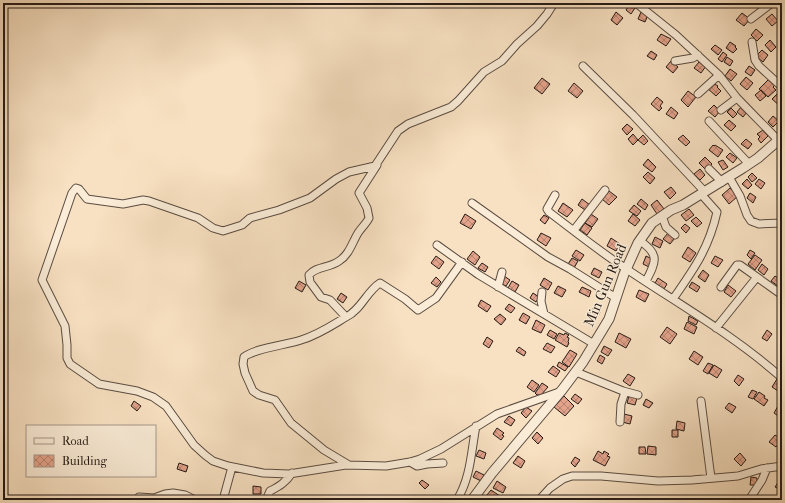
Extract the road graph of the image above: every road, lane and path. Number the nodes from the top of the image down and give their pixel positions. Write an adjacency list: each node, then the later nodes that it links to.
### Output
1 (554, 3): 16 (street)
2 (636, 3): 6 (street)
3 (772, 3): 4 (street)
4 (751, 19)
5 (752, 42): 10 (street)
6 (698, 55): 7 (street); 9 (street)
7 (675, 61)
8 (583, 66): 21 (street)
9 (719, 75): 11 (street); 12 (street)
10 (782, 87)
11 (698, 94)
12 (737, 98): 13 (street); 15 (street)
13 (721, 110)
14 (709, 121): 17 (street)
15 (780, 139): 17 (street, Min Gun Road)
16 (377, 164): 42 (street); 57 (street)
17 (748, 164): 19 (street, Min Gun Road)
18 (709, 169): 19 (street)
19 (725, 180): 21 (street, Min Gun Road); 25 (street)
20 (605, 190): 26 (street)
21 (703, 193): 24 (street, Min Gun Road); 40 (street)
22 (555, 195): 26 (street)
23 (472, 203): 39 (street)
24 (662, 216): 27 (street); 28 (street, Min Gun Road)
25 (782, 223)
26 (574, 230): 31 (street)
27 (675, 235)
28 (640, 241): 31 (street, Min Gun Road); 34 (street)
29 (437, 244): 30 (street)
30 (462, 262): 35 (street); 42 (street)
31 (626, 269): 34 (street); 39 (street, Min Gun Road)
32 (502, 272): 35 (street)
33 (757, 278): 36 (street); 38 (street); 43 (street)
34 (646, 281): 40 (street)
35 (498, 287): 41 (street)
36 (721, 287)
37 (542, 292): 41 (street)
38 (782, 295)
39 (616, 298): 44 (street, Min Gun Road)
40 (673, 298): 43 (street)
41 (544, 314): 44 (street)
42 (346, 317): 55 (street)
43 (716, 328): 46 (street)
44 (594, 344): 45 (street, Min Gun Road)
45 (576, 372): 47 (street, Min Gun Road); 48 (street)
46 (782, 378)
47 (562, 390): 52 (street); 66 (street, Min Gun Road)
48 (625, 392): 49 (street); 51 (street)
49 (638, 395)
50 (701, 401): 60 (street)
51 (620, 422)
52 (476, 426): 53 (street); 65 (street)
53 (410, 462): 54 (street); 55 (street)
54 (443, 463)
55 (349, 465): 59 (street)
56 (782, 466): 58 (street)
57 (232, 467): 59 (street); 63 (street)
58 (767, 468): 60 (street); 68 (street)
59 (292, 473): 64 (street)
60 (711, 478): 67 (street)
61 (139, 497): 62 (street)
62 (195, 500)
63 (223, 500)
64 (266, 500)
65 (457, 500)
66 (472, 500)
67 (539, 500)
68 (749, 500)

